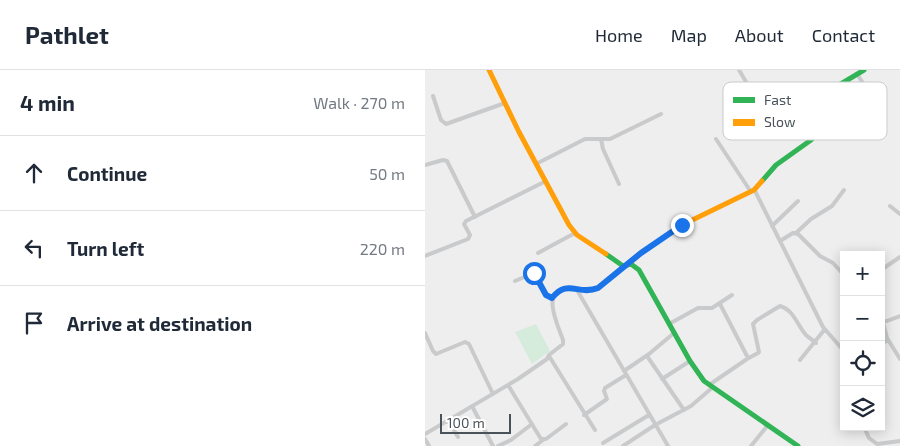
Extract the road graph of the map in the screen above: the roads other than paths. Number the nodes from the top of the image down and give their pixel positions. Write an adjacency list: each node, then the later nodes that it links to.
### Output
1 (489, 70): 9 (street)
2 (739, 70): 5 (street)
3 (864, 70): 4 (street)
4 (857, 74): 6 (street); 7 (street)
5 (746, 82)
6 (844, 82)
7 (862, 82)
8 (433, 96): 9 (street)
9 (505, 103): 14 (street)
10 (661, 114): 11 (street)
11 (601, 139): 14 (street); 17 (street)
12 (716, 139): 18 (street)
13 (811, 140): 18 (street)
14 (536, 164): 16 (street)
15 (425, 165): 23 (street)
16 (545, 181): 23 (street); 25 (street)
17 (619, 184)
18 (753, 190): 24 (street); 31 (street)
19 (844, 190): 26 (street)
20 (798, 202): 24 (street)
21 (890, 206): 22 (street)
22 (900, 213)
23 (475, 217): 29 (street)
24 (772, 226): 27 (street)
25 (575, 233): 28 (street); 31 (street)
26 (795, 233): 27 (street); 33 (street)
27 (780, 241): 42 (street)
28 (538, 253)
29 (425, 256)
30 (900, 257): 32 (street)
31 (625, 265): 35 (street); 41 (street)
32 (885, 267)
33 (840, 271)
34 (515, 281): 37 (street)
35 (577, 290): 37 (street); 56 (street)
36 (731, 295): 38 (street)
37 (552, 298): 50 (street)
38 (720, 304): 41 (street); 52 (street)
39 (900, 316): 40 (street)
40 (885, 321)
41 (669, 324): 45 (street)
42 (825, 329): 48 (street); 49 (street)
43 (885, 331): 46 (street)
44 (425, 333): 60 (street)
45 (674, 333): 51 (street); 55 (street)
46 (888, 340): 47 (street); 53 (street)
47 (885, 342)
48 (816, 343): 52 (street); 54 (street)
49 (840, 346)
50 (549, 356): 58 (street); 63 (street)
51 (647, 356): 56 (street); 57 (street)
52 (749, 358): 59 (street)
53 (900, 359)
54 (800, 360)
55 (690, 361): 57 (street); 59 (street)
56 (625, 373): 63 (street); 64 (street)
57 (663, 379): 62 (street)
58 (508, 385): 60 (street); 66 (street)
59 (711, 386): 62 (street); 69 (street)
60 (493, 394): 61 (street)
61 (472, 406): 65 (street); 80 (street)
62 (684, 410): 68 (street)
63 (584, 415): 70 (street)
64 (649, 415): 68 (street); 77 (street)
65 (448, 420): 72 (street); 73 (street)
66 (532, 424): 75 (street); 81 (street)
67 (566, 424): 75 (street)
68 (655, 425): 83 (street); 84 (street)
69 (768, 425): 85 (street); 86 (street)
70 (595, 430)
71 (866, 431): 78 (street)
72 (425, 434)
73 (458, 437)
74 (425, 439): 79 (street)
75 (543, 440): 82 (street)
76 (900, 441): 78 (street)
77 (603, 443)
78 (879, 445)
79 (429, 446)
80 (493, 446)
81 (498, 446)
82 (535, 446)
83 (623, 446)
84 (668, 446)
85 (751, 446)
86 (798, 446)

